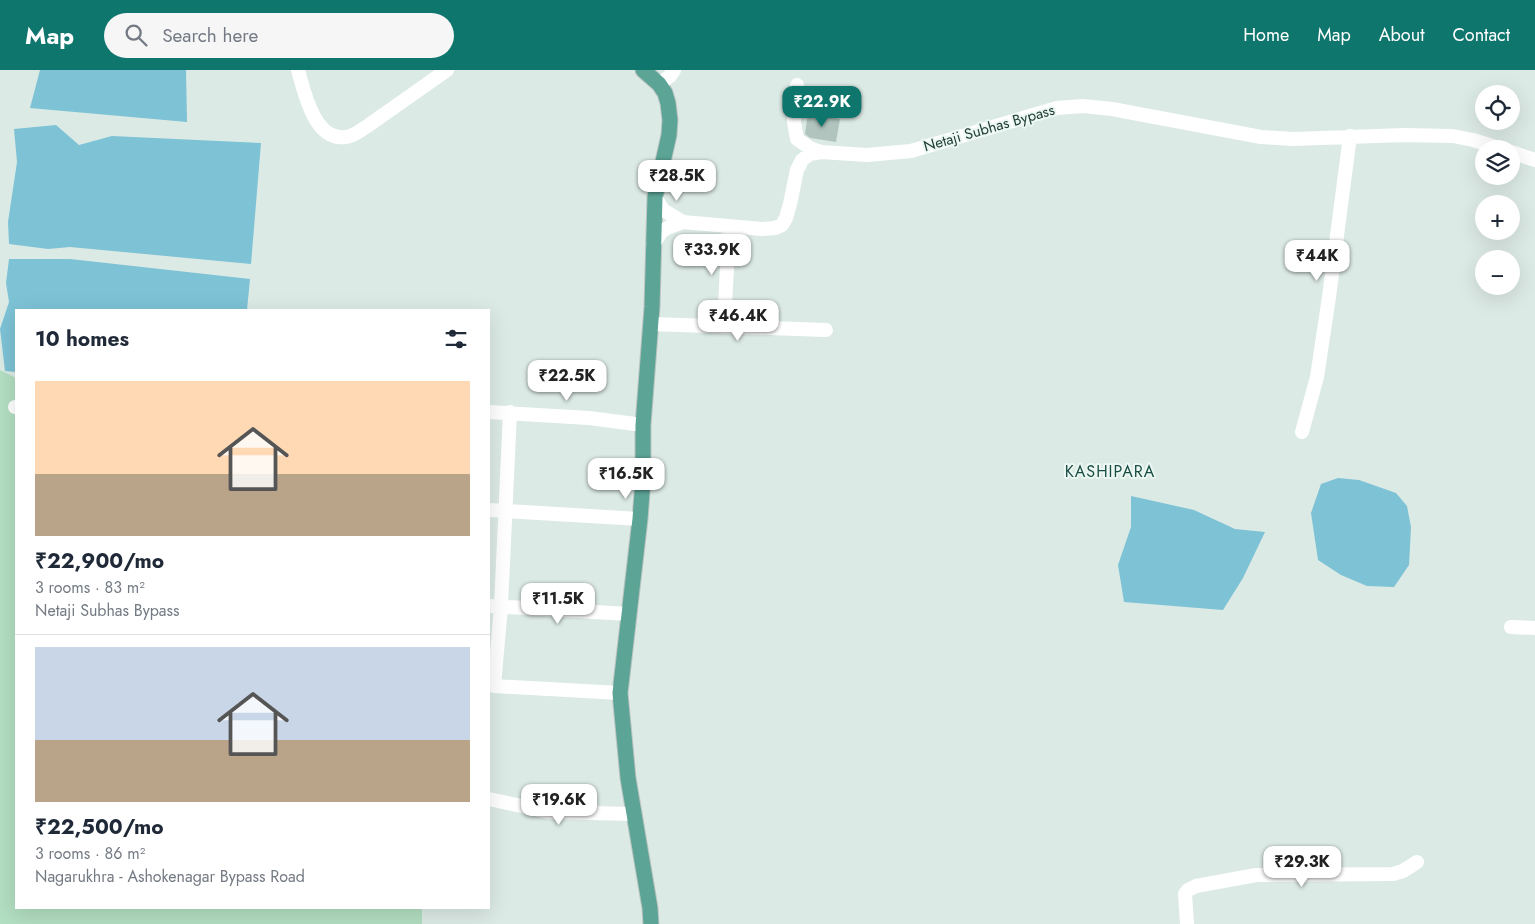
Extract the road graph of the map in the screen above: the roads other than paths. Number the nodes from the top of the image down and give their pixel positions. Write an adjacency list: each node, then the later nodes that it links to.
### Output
1 (298, 70): 2 (street)
2 (447, 70)
3 (643, 70): 5 (main road)
4 (674, 70): 5 (street)
5 (659, 84): 12 (main road)
6 (797, 85): 9 (street)
7 (1350, 136): 8 (street, Netaji Subhas Bypass); 9 (street, Netaji Subhas Bypass); 22 (street)
8 (1475, 141)
9 (821, 152): 14 (street)
10 (1520, 155): 11 (street)
11 (1535, 160)
12 (655, 197): 13 (street); 15 (main road)
13 (683, 222): 14 (street); 15 (street)
14 (729, 226): 17 (street)
15 (653, 245): 16 (main road)
16 (651, 324): 17 (street); 21 (main road)
17 (724, 327): 18 (street)
18 (826, 330)
19 (490, 412): 20 (street)
20 (510, 412): 21 (street); 24 (street)
21 (643, 425): 25 (main road)
22 (1302, 432)
23 (490, 510): 24 (street)
24 (505, 511): 25 (street); 26 (street)
25 (640, 519): 27 (main road)
26 (495, 606): 27 (street); 30 (street)
27 (629, 614): 30 (main road)
28 (1511, 627): 29 (street)
29 (1535, 628)
30 (620, 693): 32 (main road)
31 (490, 800): 32 (street)
32 (634, 814): 34 (main road)
33 (1417, 862): 35 (street)
34 (651, 924)
35 (1187, 924)

